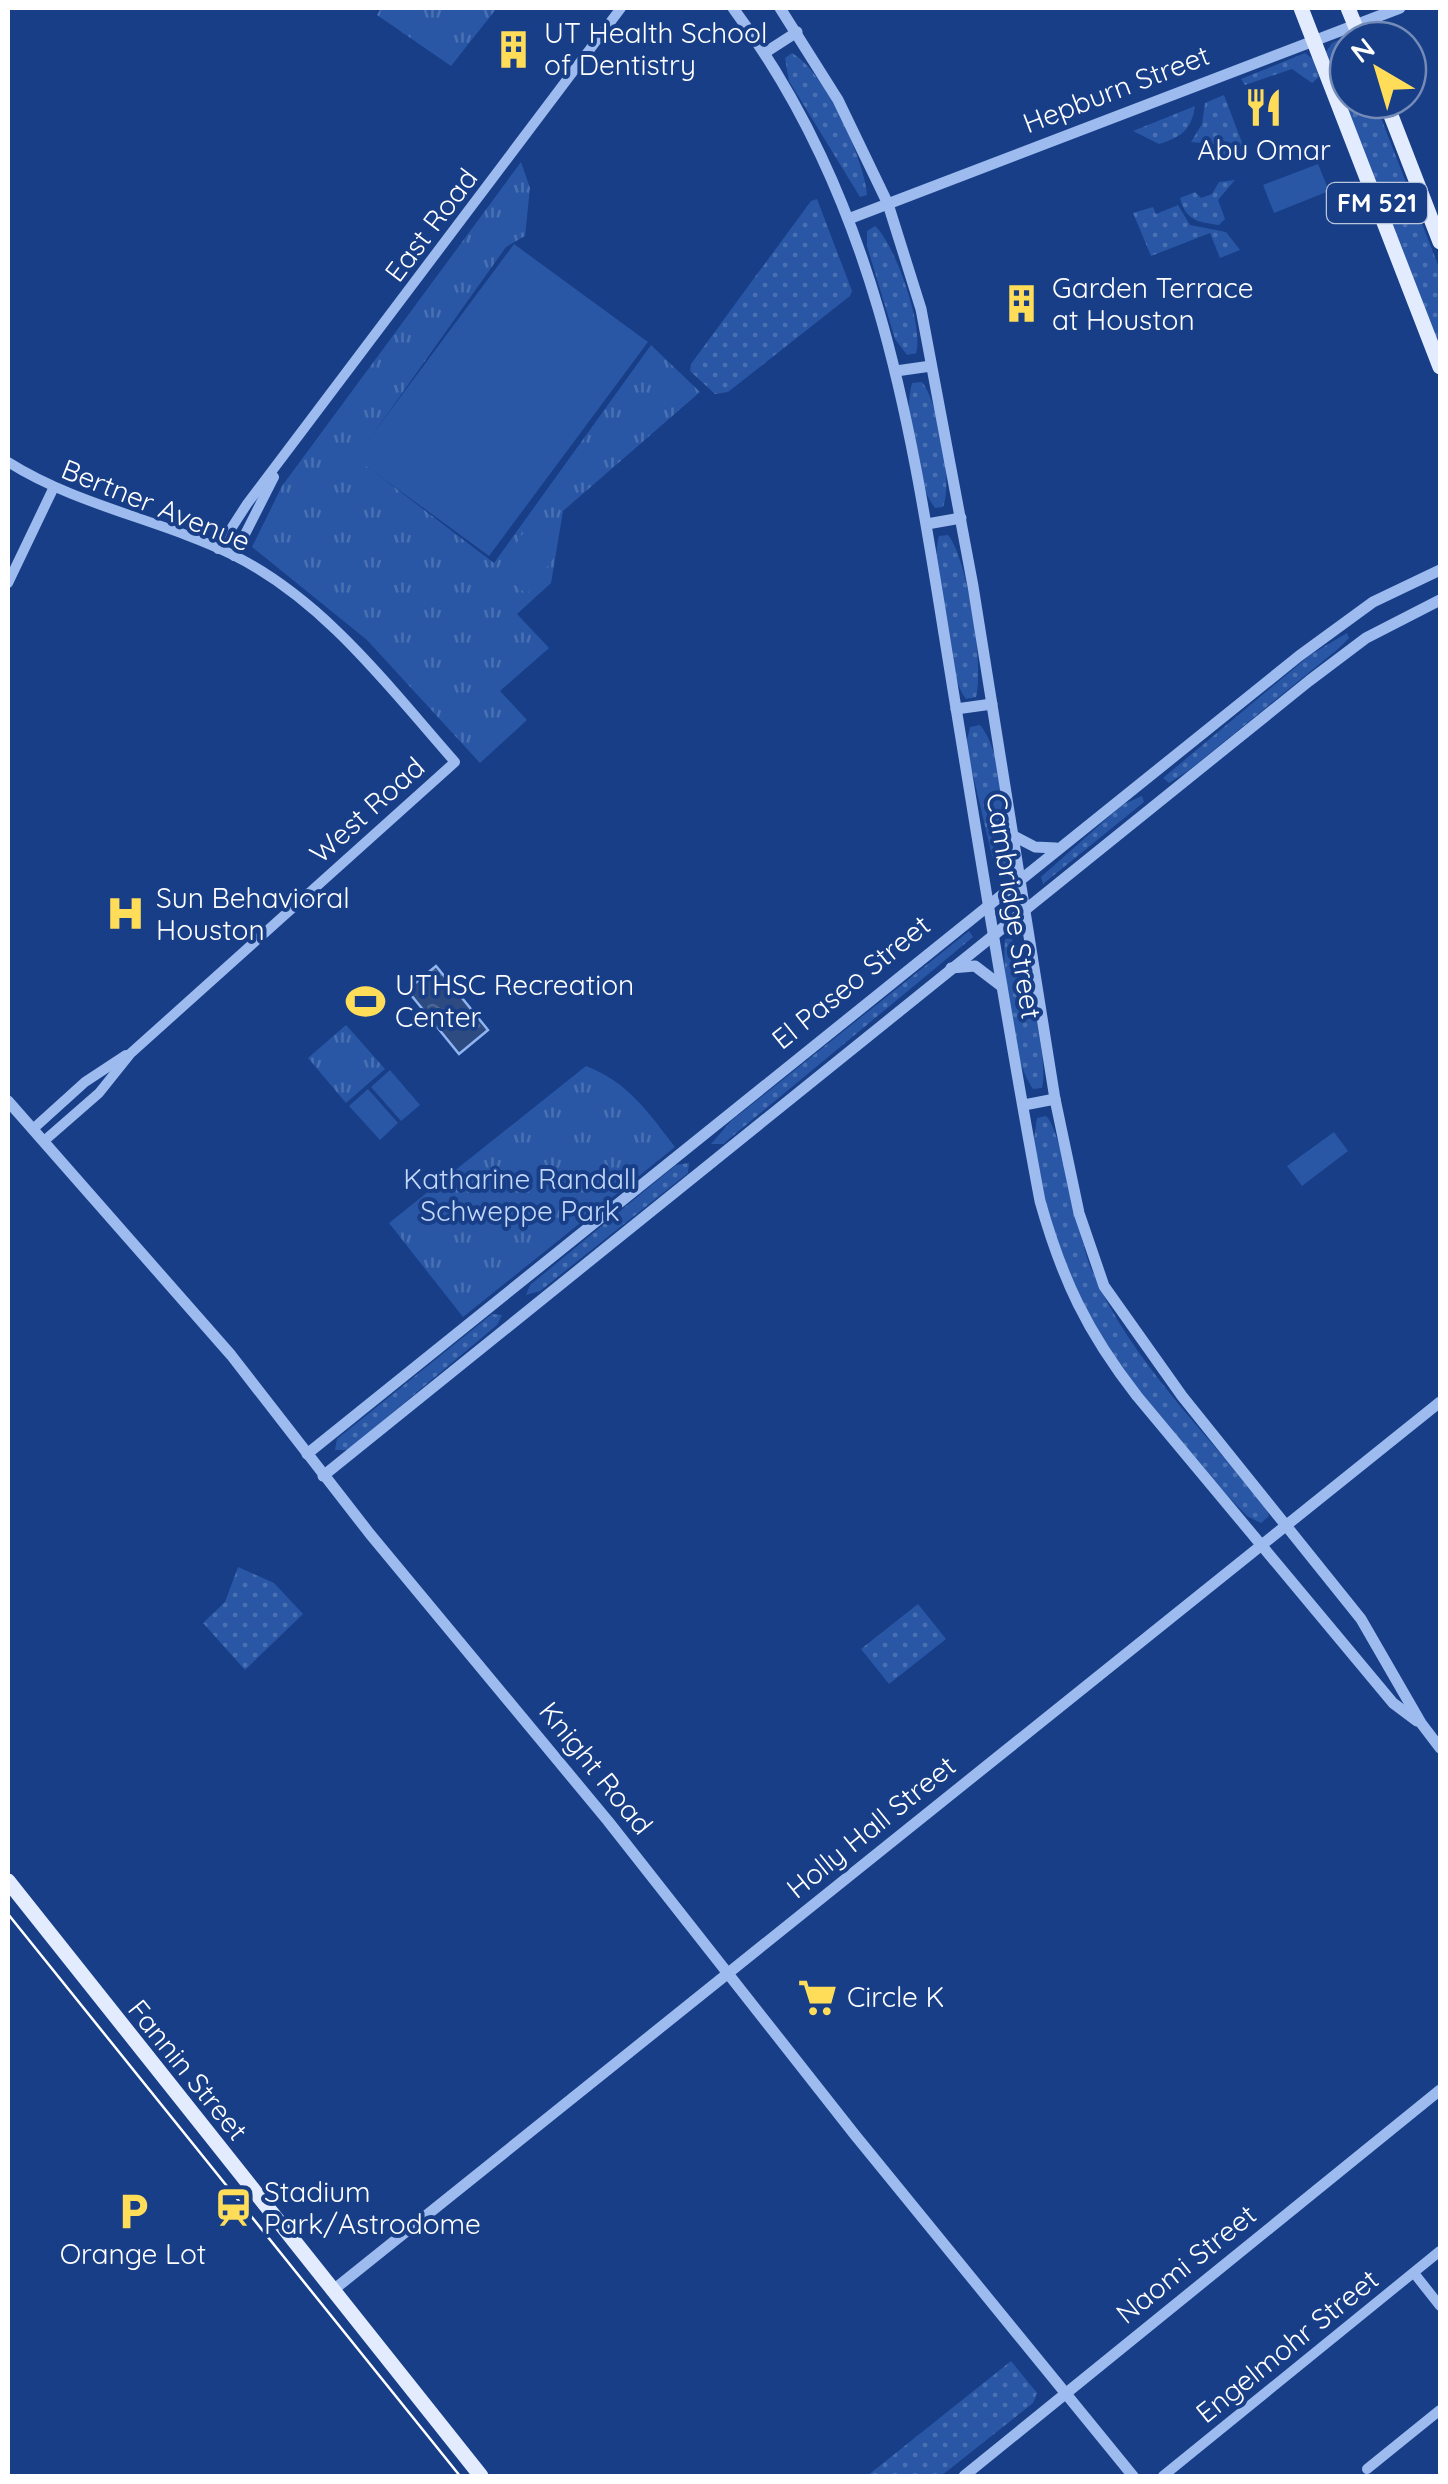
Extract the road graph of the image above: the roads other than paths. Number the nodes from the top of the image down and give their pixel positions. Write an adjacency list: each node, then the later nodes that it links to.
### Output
1 (621, 8): 18 (street, East Road)
2 (733, 8): 9 (street, Cambridge Street)
3 (780, 8): 7 (street, Cambridge Street)
4 (1301, 8): 8 (main road, FM 521)
5 (1400, 8): 6 (street, Hepburn Street)
6 (1351, 15): 8 (street, Hepburn Street)
7 (797, 32): 9 (street); 11 (street, Cambridge Street)
8 (1313, 40): 11 (street, Hepburn Street); 15 (main road, FM 521)
9 (766, 52): 12 (street, Cambridge Street)
10 (1393, 120): 13 (main road, FM 521)
11 (888, 204): 12 (street, Hepburn Street); 14 (street, Cambridge Street)
12 (851, 218): 16 (street, Cambridge Street)
13 (1440, 242)
14 (931, 366): 16 (street); 20 (street, Cambridge Street)
15 (1440, 367)
16 (896, 371): 21 (street, Cambridge Street)
17 (8, 462): 19 (street, Bertner Avenue)
18 (276, 470): 22 (street, East Road); 23 (street, East Road)
19 (53, 488): 22 (street, Bertner Avenue); 25 (street)
20 (960, 518): 21 (street); 29 (street, Cambridge Street)
21 (926, 524): 30 (street, Cambridge Street)
22 (218, 549): 23 (street, Bertner Avenue)
23 (234, 556): 31 (street, Bertner Avenue)
24 (1440, 570): 27 (street, El Paseo Street)
25 (8, 584)
26 (1440, 600): 28 (street, El Paseo Street)
27 (1350, 618): 28 (street); 32 (street, El Paseo Street)
28 (1366, 638): 33 (street, El Paseo Street)
29 (992, 704): 30 (street); 34 (street, Cambridge Street)
30 (956, 709): 37 (street, Cambridge Street)
31 (455, 762): 42 (street, West Road)
32 (1147, 777): 33 (street); 35 (street, El Paseo Street)
33 (1162, 796): 38 (street, El Paseo Street)
34 (1014, 836): 35 (street); 36 (street, Cambridge Street)
35 (1056, 848): 36 (street, El Paseo Street)
36 (1020, 876): 37 (street, El Paseo Street); 38 (street, Cambridge Street)
37 (989, 902): 39 (street, Cambridge Street); 48 (street, El Paseo Street)
38 (1026, 906): 39 (street, El Paseo Street); 43 (street, Cambridge Street)
39 (993, 932): 40 (street, El Paseo Street); 41 (street, Cambridge Street)
40 (943, 973): 41 (street); 49 (street, El Paseo Street)
41 (1002, 986): 45 (street, Cambridge Street)
42 (131, 1052): 46 (street, West Road); 47 (street, West Road)
43 (1055, 1099): 45 (street); 55 (street, Cambridge Street)
44 (8, 1101): 46 (street, Knight Road)
45 (1024, 1105): 56 (street, Cambridge Street)
46 (33, 1129): 47 (street, Knight Road)
47 (44, 1142): 53 (street, Knight Road)
48 (694, 1144): 49 (street); 50 (street, El Paseo Street)
49 (705, 1166): 51 (street, El Paseo Street)
50 (509, 1292): 51 (street); 53 (street, El Paseo Street)
51 (525, 1312): 54 (street, El Paseo Street)
52 (1440, 1402): 55 (street, Holly Hall Street)
53 (306, 1454): 54 (street, Knight Road)
54 (323, 1476): 60 (street, Knight Road)
55 (1287, 1526): 56 (street, Holly Hall Street); 57 (street, Cambridge Street)
56 (1261, 1547): 57 (street, Cambridge Street); 60 (street, Holly Hall Street)
57 (1420, 1723): 58 (street, Cambridge Street)
58 (1440, 1748)
59 (8, 1881): 64 (main road, Fannin Street)
60 (727, 1974): 64 (street, Holly Hall Street); 66 (street, Knight Road)
61 (1440, 2090): 66 (street, Naomi Street)
62 (1440, 2251): 63 (street, Engelmohr Street)
63 (1414, 2273): 65 (street); 72 (street, Engelmohr Street)
64 (332, 2291): 69 (main road, Fannin Street)
65 (1440, 2306)
66 (1067, 2393): 70 (street, Naomi Street); 71 (street, Knight Road)
67 (1440, 2410): 68 (street)
68 (1367, 2469)
69 (481, 2476)
70 (964, 2476)
71 (1133, 2476)
72 (1163, 2476)

